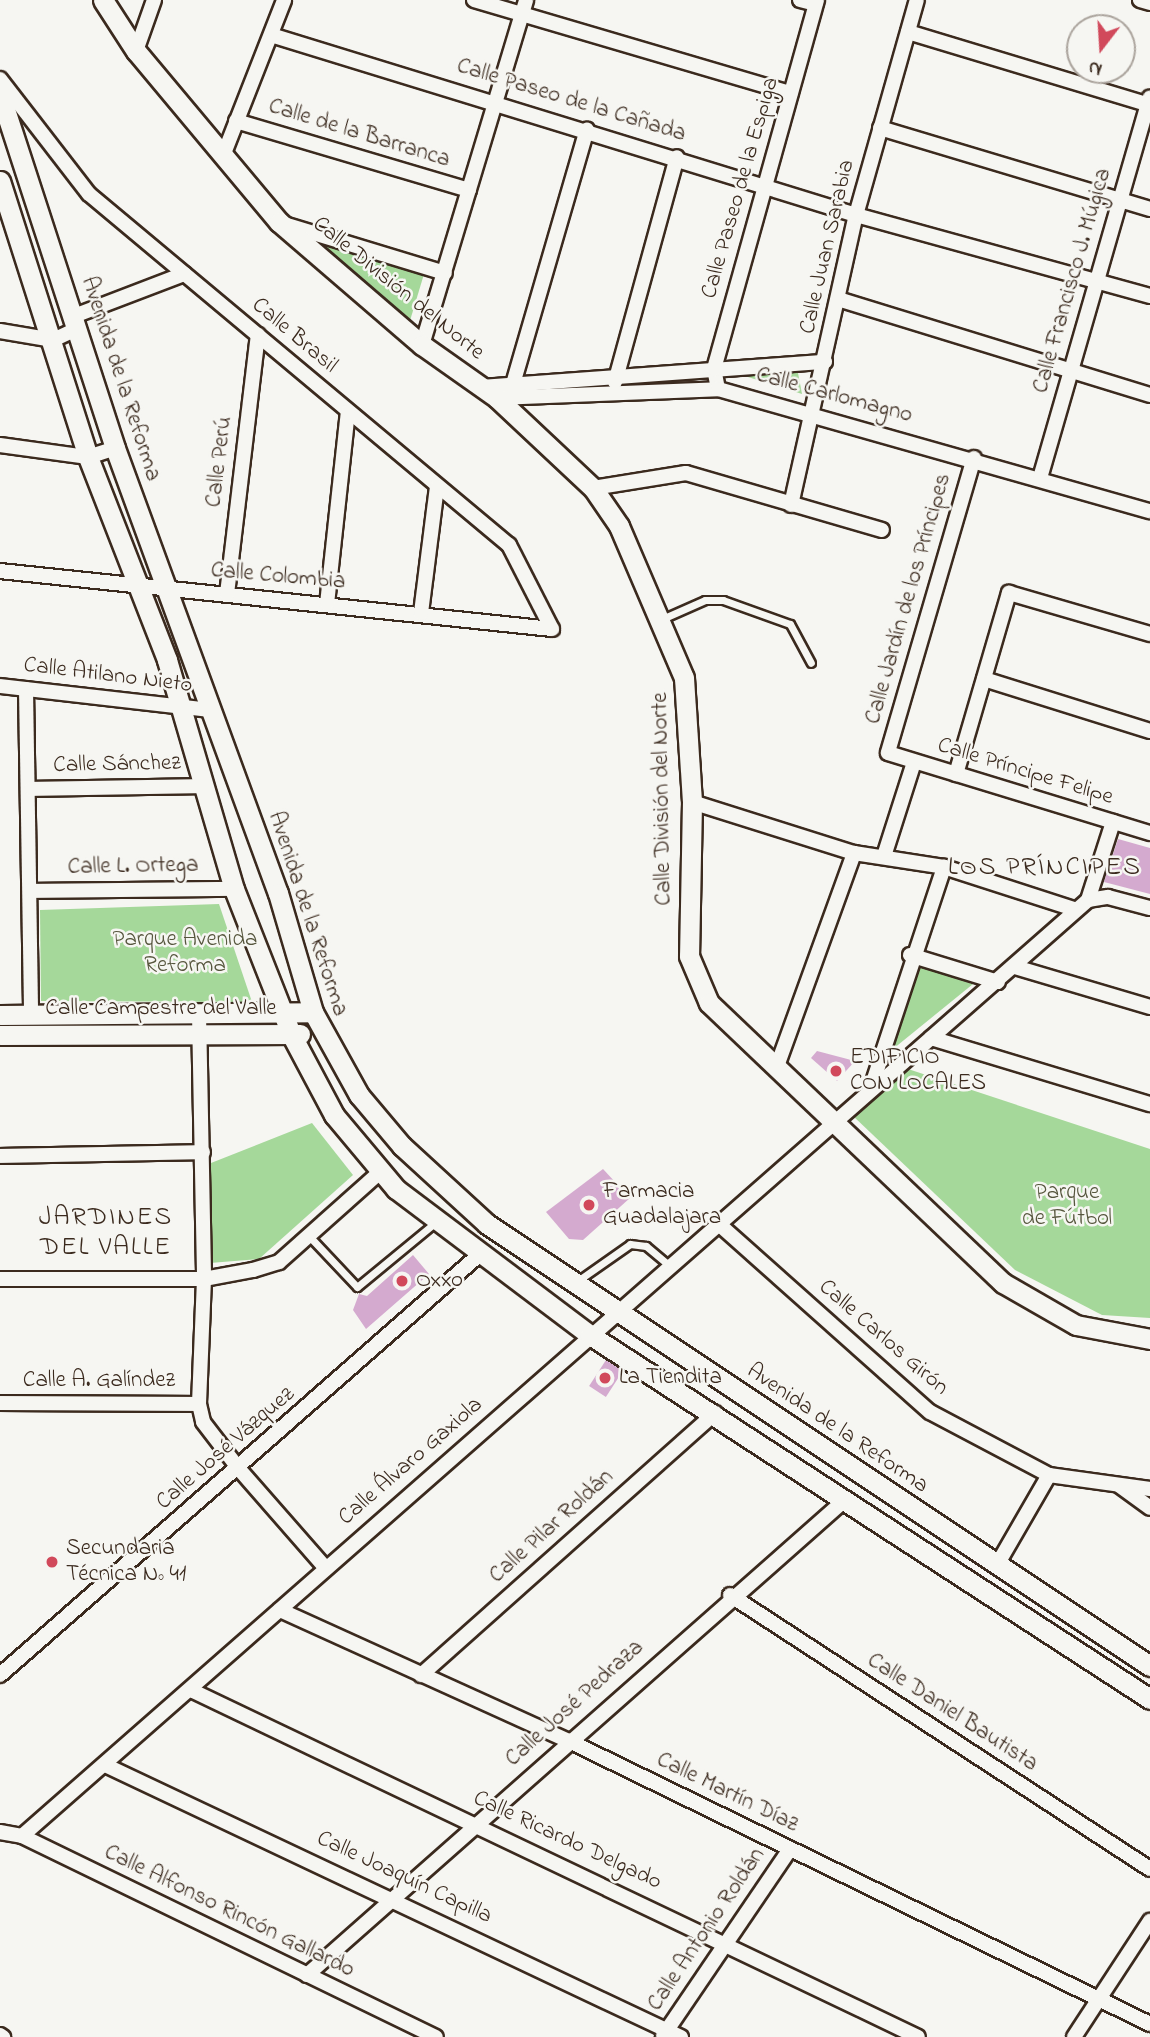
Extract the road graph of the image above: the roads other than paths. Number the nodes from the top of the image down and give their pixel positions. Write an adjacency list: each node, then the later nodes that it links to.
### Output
1 (103, 0): 13 (main road, Calle División del Norte)
2 (154, 0): 13 (street)
3 (284, 0): 12 (street)
4 (474, 0): 10 (street)
5 (800, 0): 8 (street)
6 (917, 0): 11 (street, Calle Juan Sarabia)
7 (1140, 0): 9 (street)
8 (816, 2): 15 (street, Calle Paseo de la Espiga)
9 (1150, 3)
10 (524, 6): 15 (street); 18 (street)
11 (908, 32): 17 (street); 20 (street, Calle Juan Sarabia)
12 (271, 35): 18 (street, Calle Paseo de la Cañada); 19 (street)
13 (136, 51): 22 (main road, Calle División del Norte)
14 (0, 79): 31 (street, Calle Brasil)
15 (790, 93): 25 (street, Calle Paseo de la Espiga)
16 (0, 94): 36 (main road, Avenida de la Reforma)
17 (1149, 102): 27 (street, Calle Francisco J. Múgica)
18 (496, 103): 21 (street, Calle Paseo de la Cañada); 26 (street)
19 (236, 121): 22 (street); 26 (street, Calle de la Barranca)
20 (880, 128): 27 (street); 29 (street, Calle Juan Sarabia)
21 (587, 130): 23 (street, Calle Paseo de la Cañada); 45 (street)
22 (223, 156): 30 (main road, Calle División del Norte)
23 (677, 157): 25 (street, Calle Paseo de la Cañada); 44 (street)
24 (0, 181): 39 (main road)
25 (765, 186): 29 (street, Calle Paseo de la Cañada); 42 (street, Calle Paseo de la Espiga)
26 (470, 190): 32 (street)
27 (1120, 200): 28 (street); 33 (street, Calle Francisco J. Múgica)
28 (1150, 209)
29 (856, 215): 33 (street, Calle Paseo de la Cañada); 35 (street, Calle Juan Sarabia)
30 (279, 222): 32 (street); 40 (main road, Calle División del Norte)
31 (184, 274): 36 (street); 38 (street, Calle Brasil)
32 (444, 274): 40 (street)
33 (1097, 280): 34 (street, Calle Paseo de la Cañada); 43 (street, Calle Francisco J. Múgica)
34 (1150, 296)
35 (838, 299): 41 (street, Calle Juan Sarabia); 43 (street)
36 (75, 322): 39 (street); 54 (main road, Avenida de la Reforma)
37 (0, 331): 39 (street)
38 (258, 335): 51 (street, Calle Brasil); 66 (street, Calle Perú)
39 (53, 340): 55 (main road)
40 (422, 345): 46 (main road, Calle División del Norte)
41 (825, 362): 42 (street, Calle Carlomagno); 52 (street, Calle Juan Sarabia)
42 (714, 369): 44 (street, Calle Carlomagno); 47 (street, Calle Paseo de la Espiga)
43 (1070, 370): 49 (street); 57 (street, Calle Francisco J. Múgica)
44 (613, 376): 45 (street, Calle Carlomagno); 48 (street)
45 (513, 384): 46 (street, Calle Carlomagno)
46 (481, 387): 50 (main road, Calle División del Norte)
47 (718, 389): 48 (street, Calle Carlomagno); 52 (street, Calle Carlomagno)
48 (619, 393): 50 (street, Calle Carlomagno)
49 (1150, 396)
50 (498, 398): 59 (main road, Calle División del Norte)
51 (348, 412): 58 (street, Calle Brasil); 67 (street)
52 (813, 414): 56 (street, Calle Carlomagno); 60 (street, Calle Juan Sarabia)
53 (0, 445): 55 (street)
54 (115, 448): 55 (street); 65 (main road, Avenida de la Reforma)
55 (88, 457): 64 (main road)
56 (974, 458): 57 (street, Calle Carlomagno); 79 (street, Calle Jardín de los Príncipes)
57 (1040, 478): 61 (street, Calle Carlomagno)
58 (437, 487): 68 (street); 70 (street, Calle Brasil)
59 (593, 488): 60 (street); 69 (main road, Calle División del Norte)
60 (791, 505): 62 (street)
61 (1150, 511)
62 (882, 530)
63 (0, 571): 64 (street, Calle Colombia)
64 (139, 587): 65 (street, Calle Colombia); 77 (main road)
65 (169, 590): 66 (street, Calle Colombia); 76 (main road, Avenida de la Reforma)
66 (227, 594): 67 (street, Calle Colombia)
67 (327, 604): 68 (street, Calle Colombia)
68 (421, 614): 70 (street, Calle Colombia)
69 (662, 619): 72 (lane); 84 (main road, Calle División del Norte)
70 (552, 629)
71 (1150, 634): 73 (street)
72 (811, 663)
73 (984, 679): 78 (street); 81 (street)
74 (0, 686): 75 (street, Calle Atilano Nieto)
75 (26, 689): 77 (street, Calle Atilano Nieto); 83 (street)
76 (210, 710): 77 (street, Calle Atilano Nieto); 99 (main road, Avenida de la Reforma)
77 (181, 711): 82 (main road)
78 (1150, 730)
79 (888, 752): 80 (street, Calle Príncipe Felipe)
80 (914, 762): 81 (street, Calle Príncipe Felipe); 88 (street)
81 (956, 774): 85 (street, Calle Príncipe Felipe)
82 (202, 786): 83 (street, Calle Sánchez); 90 (main road)
83 (32, 789): 91 (street)
84 (692, 802): 87 (street); 109 (main road, Calle División del Norte)
85 (1113, 822): 86 (street, Calle Príncipe Felipe); 92 (street)
86 (1150, 833)
87 (854, 853): 88 (street); 109 (street)
88 (885, 853): 89 (street)
89 (944, 867): 94 (street); 95 (street)
90 (234, 889): 91 (street, Calle L. Ortega); 101 (main road)
91 (31, 891): 103 (street)
92 (1088, 900): 93 (street); 94 (street, Calle Álvaro Gaxiola)
93 (1150, 908)
94 (1074, 909): 96 (street, Calle Álvaro Gaxiola)
95 (910, 956): 97 (street); 110 (street)
96 (1015, 967): 97 (street, Calle Álvaro Gaxiola); 98 (street)
97 (998, 982): 108 (street, Calle Álvaro Gaxiola)
98 (1150, 1007)
99 (313, 1012): 101 (main road, Calle Campestre del Valle); 106 (main road, Avenida de la Reforma)
100 (199, 1013): 101 (main road, Calle Campestre del Valle); 103 (main road, Calle Campestre del Valle); 104 (street)
101 (282, 1013): 105 (main road)
102 (0, 1015): 103 (main road, Calle Campestre del Valle)
103 (31, 1015)
104 (199, 1034): 105 (main road, Calle Campestre del Valle); 107 (main road, Calle Campestre del Valle); 113 (street)
105 (291, 1034): 106 (main road, Calle Campestre del Valle); 115 (main road)
106 (321, 1034): 123 (main road, Avenida de la Reforma)
107 (0, 1035)
108 (931, 1038): 110 (street, Calle Álvaro Gaxiola); 111 (street)
109 (776, 1069): 112 (main road, Calle División del Norte)
110 (872, 1085): 112 (street, Calle Álvaro Gaxiola)
111 (1150, 1104)
112 (833, 1126): 117 (street, Calle Álvaro Gaxiola); 126 (main road, Calle División del Norte)
113 (203, 1152): 114 (street); 122 (street)
114 (0, 1156)
115 (381, 1171): 116 (main road); 118 (street)
116 (437, 1221): 118 (lane); 119 (main road)
117 (722, 1227): 120 (street, Calle Álvaro Gaxiola); 131 (street, Calle Carlos Girón)
118 (308, 1236): 122 (street)
119 (479, 1255): 125 (main road); 130 (street, Calle José Vázquez)
120 (670, 1267): 123 (lane); 124 (street, Calle Álvaro Gaxiola)
121 (0, 1279): 122 (street)
122 (204, 1279): 128 (street)
123 (576, 1282): 124 (main road, Avenida de la Reforma)
124 (615, 1309): 125 (street, Calle Álvaro Gaxiola); 136 (main road, Avenida de la Reforma)
125 (590, 1335): 129 (main road); 137 (street, Calle Álvaro Gaxiola)
126 (1150, 1339)
127 (0, 1404): 128 (street, Calle A. Galíndez)
128 (199, 1404): 130 (street)
129 (715, 1413): 134 (main road); 142 (street, Calle Pilar Roldán)
130 (239, 1469): 137 (street); 141 (street, Calle José Vázquez)
131 (1049, 1475): 132 (street, Calle Carlos Girón); 136 (street)
132 (1119, 1486): 133 (street, Calle Carlos Girón); 135 (street)
133 (1150, 1489)
134 (846, 1499): 138 (street, Calle José Pedraza); 144 (main road)
135 (1150, 1508)
136 (997, 1565): 140 (main road, Avenida de la Reforma)
137 (324, 1566): 139 (street, Calle Álvaro Gaxiola)
138 (730, 1595): 145 (street, Calle José Pedraza); 151 (street, Calle Daniel Bautista)
139 (280, 1610): 142 (street, Calle Martín Díaz); 143 (street, Calle Álvaro Gaxiola)
140 (1150, 1666)
141 (0, 1675)
142 (421, 1675): 145 (street, Calle Martín Díaz)
143 (193, 1691): 146 (street, Calle Álvaro Gaxiola); 147 (street, Calle Ricardo Delgado)
144 (1150, 1699)
145 (569, 1741): 147 (street, Calle José Pedraza); 150 (street, Calle Martín Díaz)
146 (105, 1765): 149 (street, Calle Álvaro Gaxiola); 152 (street, Calle Joaquín Capilla)
147 (474, 1823): 152 (street, Calle José Pedraza); 154 (street, Calle Ricardo Delgado)
148 (0, 1832): 149 (street, Calle Alfonso Rincón Gallardo)
149 (22, 1836): 155 (street, Calle Alfonso Rincón Gallardo)
150 (790, 1849): 154 (street, Calle Antonio Roldán); 156 (street, Calle Martín Díaz)
151 (1150, 1869)
152 (390, 1896): 155 (street, Calle José Pedraza); 158 (street, Calle Joaquín Capilla)
153 (1150, 1922): 156 (street)
154 (727, 1941): 158 (street, Calle Antonio Roldán); 161 (street, Calle Ricardo Delgado)
155 (307, 1975): 159 (street, Calle Alfonso Rincón Gallardo)
156 (1097, 1999): 157 (street, Calle Martín Díaz); 162 (street)
157 (1150, 2024)
158 (665, 2034): 160 (street, Calle Joaquín Capilla)
159 (436, 2037)
160 (681, 2037)
161 (918, 2037)
162 (1074, 2037)

